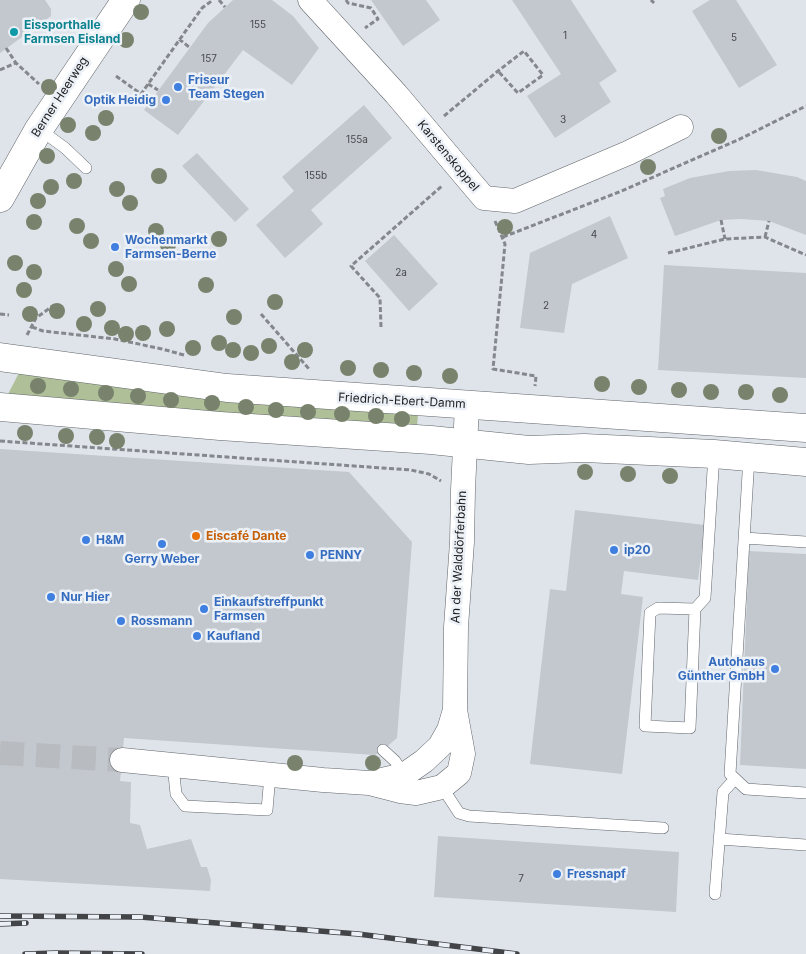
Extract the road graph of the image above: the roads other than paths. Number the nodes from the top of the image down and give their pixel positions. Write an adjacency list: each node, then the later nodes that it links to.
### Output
1 (126, 0): 4 (main road, Berner Heerweg)
2 (310, 0): 3 (street, Karstenskoppel)
3 (681, 127)
4 (39, 129): 5 (lane); 6 (main road, Berner Heerweg)
5 (86, 168)
6 (0, 198)
7 (5, 358): 8 (main road, Friedrich-Ebert-Damm)
8 (468, 404): 10 (main road, Friedrich-Ebert-Damm); 11 (street, An der Walddörferbahn)
9 (0, 407): 11 (main road)
10 (806, 428)
11 (465, 443): 12 (main road); 18 (street, An der Walddörferbahn)
12 (714, 454): 13 (main road); 17 (lane)
13 (749, 457): 14 (main road); 15 (lane)
14 (806, 462)
15 (744, 538): 16 (lane); 24 (lane)
16 (806, 542)
17 (695, 609): 17 (lane)
18 (455, 710): 23 (street, An der Walddörferbahn); 26 (street, An der Walddörferbahn)
19 (383, 750): 23 (lane)
20 (122, 760): 21 (street, An der Walddörferbahn)
21 (173, 765): 22 (street, An der Walddörferbahn); 22 (lane)
22 (270, 775): 25 (street, An der Walddörferbahn)
23 (404, 775): 25 (street, An der Walddörferbahn); 26 (street)
24 (734, 780): 27 (lane); 29 (lane)
25 (369, 783): 26 (street, An der Walddörferbahn)
26 (442, 787): 28 (lane)
27 (806, 793)
28 (664, 828)
29 (719, 839): 30 (lane); 31 (lane)
30 (806, 845)
31 (715, 894)

